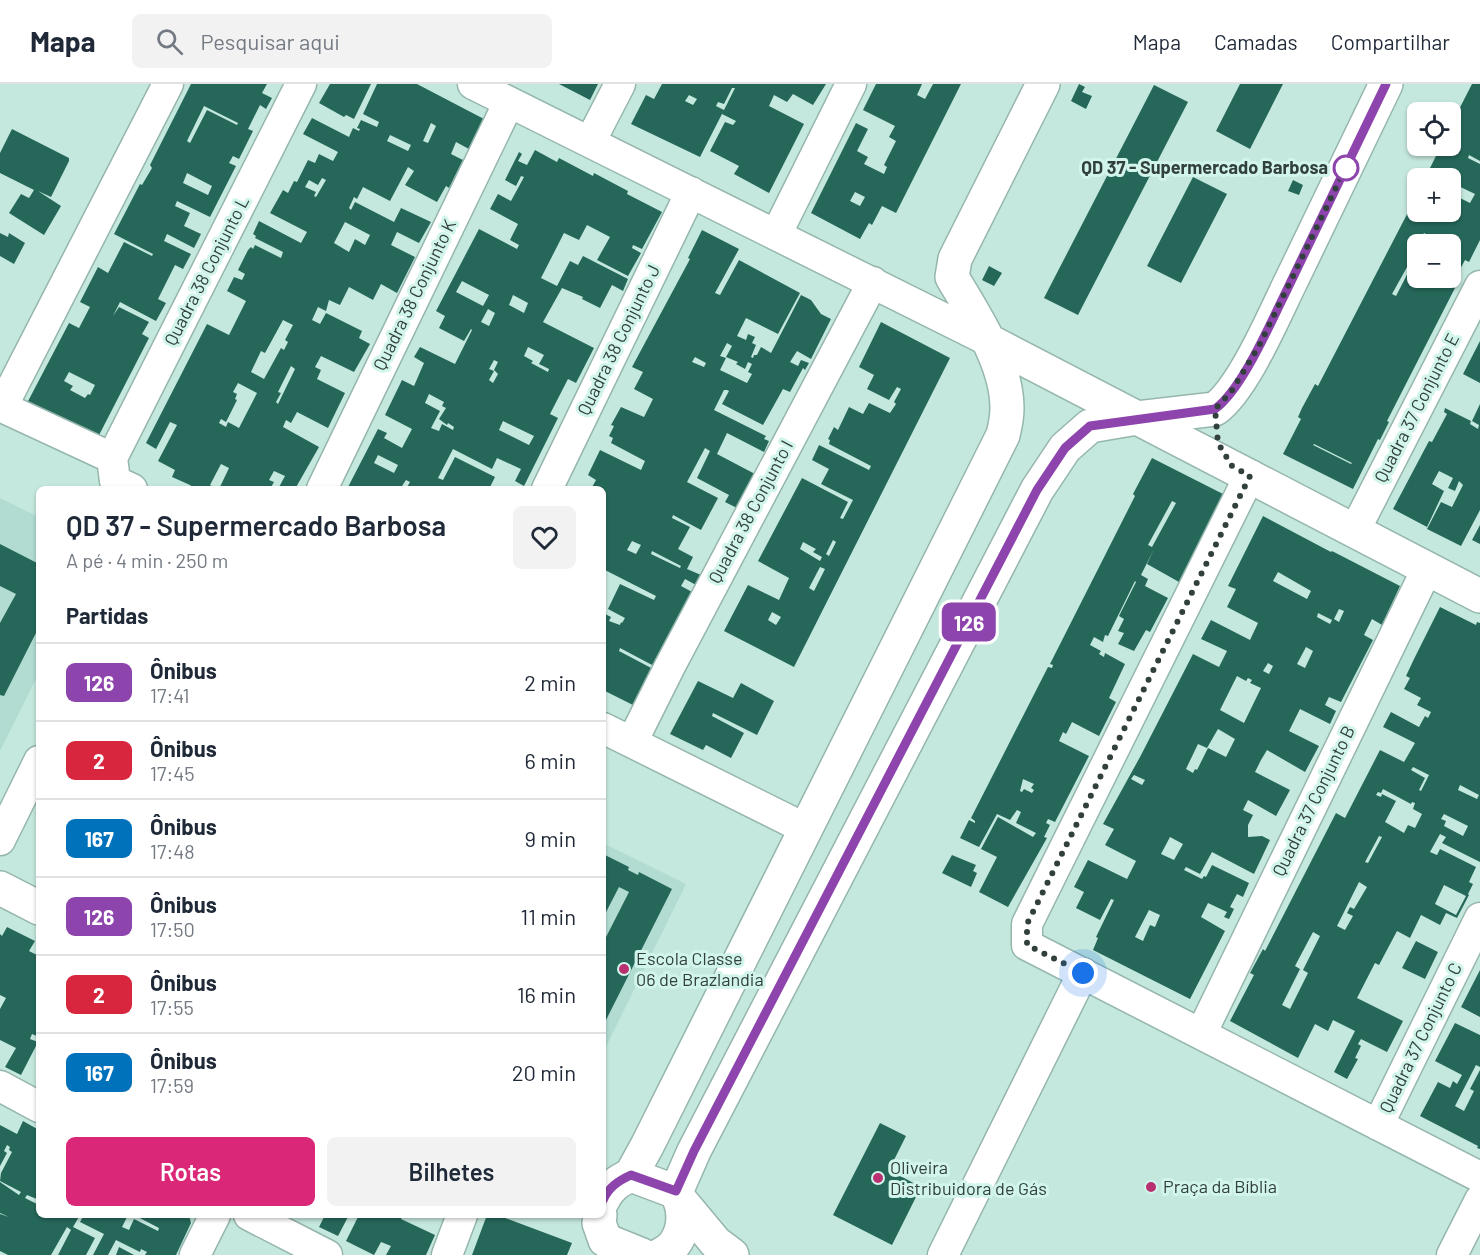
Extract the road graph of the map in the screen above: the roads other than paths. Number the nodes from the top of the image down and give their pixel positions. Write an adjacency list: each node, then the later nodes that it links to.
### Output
1 (168, 84): 18 (street)
2 (301, 84): 18 (street, Quadra 38 Conjunto L)
3 (473, 84): 8 (street)
4 (620, 84): 9 (street)
5 (851, 84): 11 (street)
6 (1043, 84): 12 (street)
7 (1386, 84): 16 (street)
8 (509, 102): 9 (street); 21 (street, Quadra 38 Conjunto K)
9 (590, 142): 10 (street)
10 (691, 192): 11 (street); 22 (street, Quadra 38 Conjunto J)
11 (776, 235): 14 (street)
12 (952, 277): 14 (street); 15 (street)
13 (1480, 286): 23 (street, Quadra 37 Conjunto E)
14 (882, 287): 15 (street); 29 (street, Quadra 38 Conjunto I)
15 (989, 341): 17 (street); 26 (street)
16 (1215, 409): 17 (street); 19 (street)
17 (1137, 418): 19 (street); 27 (street)
18 (112, 458): 20 (street)
19 (1241, 471): 23 (street); 36 (street)
20 (126, 486)
21 (323, 486)
22 (548, 486)
23 (1354, 530): 24 (street)
24 (1427, 569): 25 (street); 37 (street, Quadra 37 Conjunto B)
25 (1480, 596)
26 (918, 606): 27 (street); 31 (street)
27 (965, 629): 42 (street)
28 (606, 729): 29 (street)
29 (632, 742): 31 (street)
30 (36, 766): 32 (street)
31 (806, 829): 44 (street)
32 (0, 840)
33 (0, 888): 34 (street)
34 (36, 906)
35 (1480, 918): 40 (street, Quadra 37 Conjunto C)
36 (1083, 973): 37 (street); 53 (street)
37 (1201, 1034): 40 (street)
38 (0, 1086): 39 (street)
39 (36, 1105)
40 (1378, 1125): 41 (street)
41 (1480, 1177)
42 (679, 1196): 44 (street); 51 (street); 52 (street)
43 (1480, 1200): 54 (street)
44 (606, 1209): 51 (street)
45 (214, 1218): 48 (street)
46 (255, 1218): 49 (street)
47 (461, 1218): 50 (street)
48 (195, 1255)
49 (327, 1255)
50 (447, 1255)
51 (661, 1255)
52 (732, 1255)
53 (943, 1255)
54 (1452, 1255)

